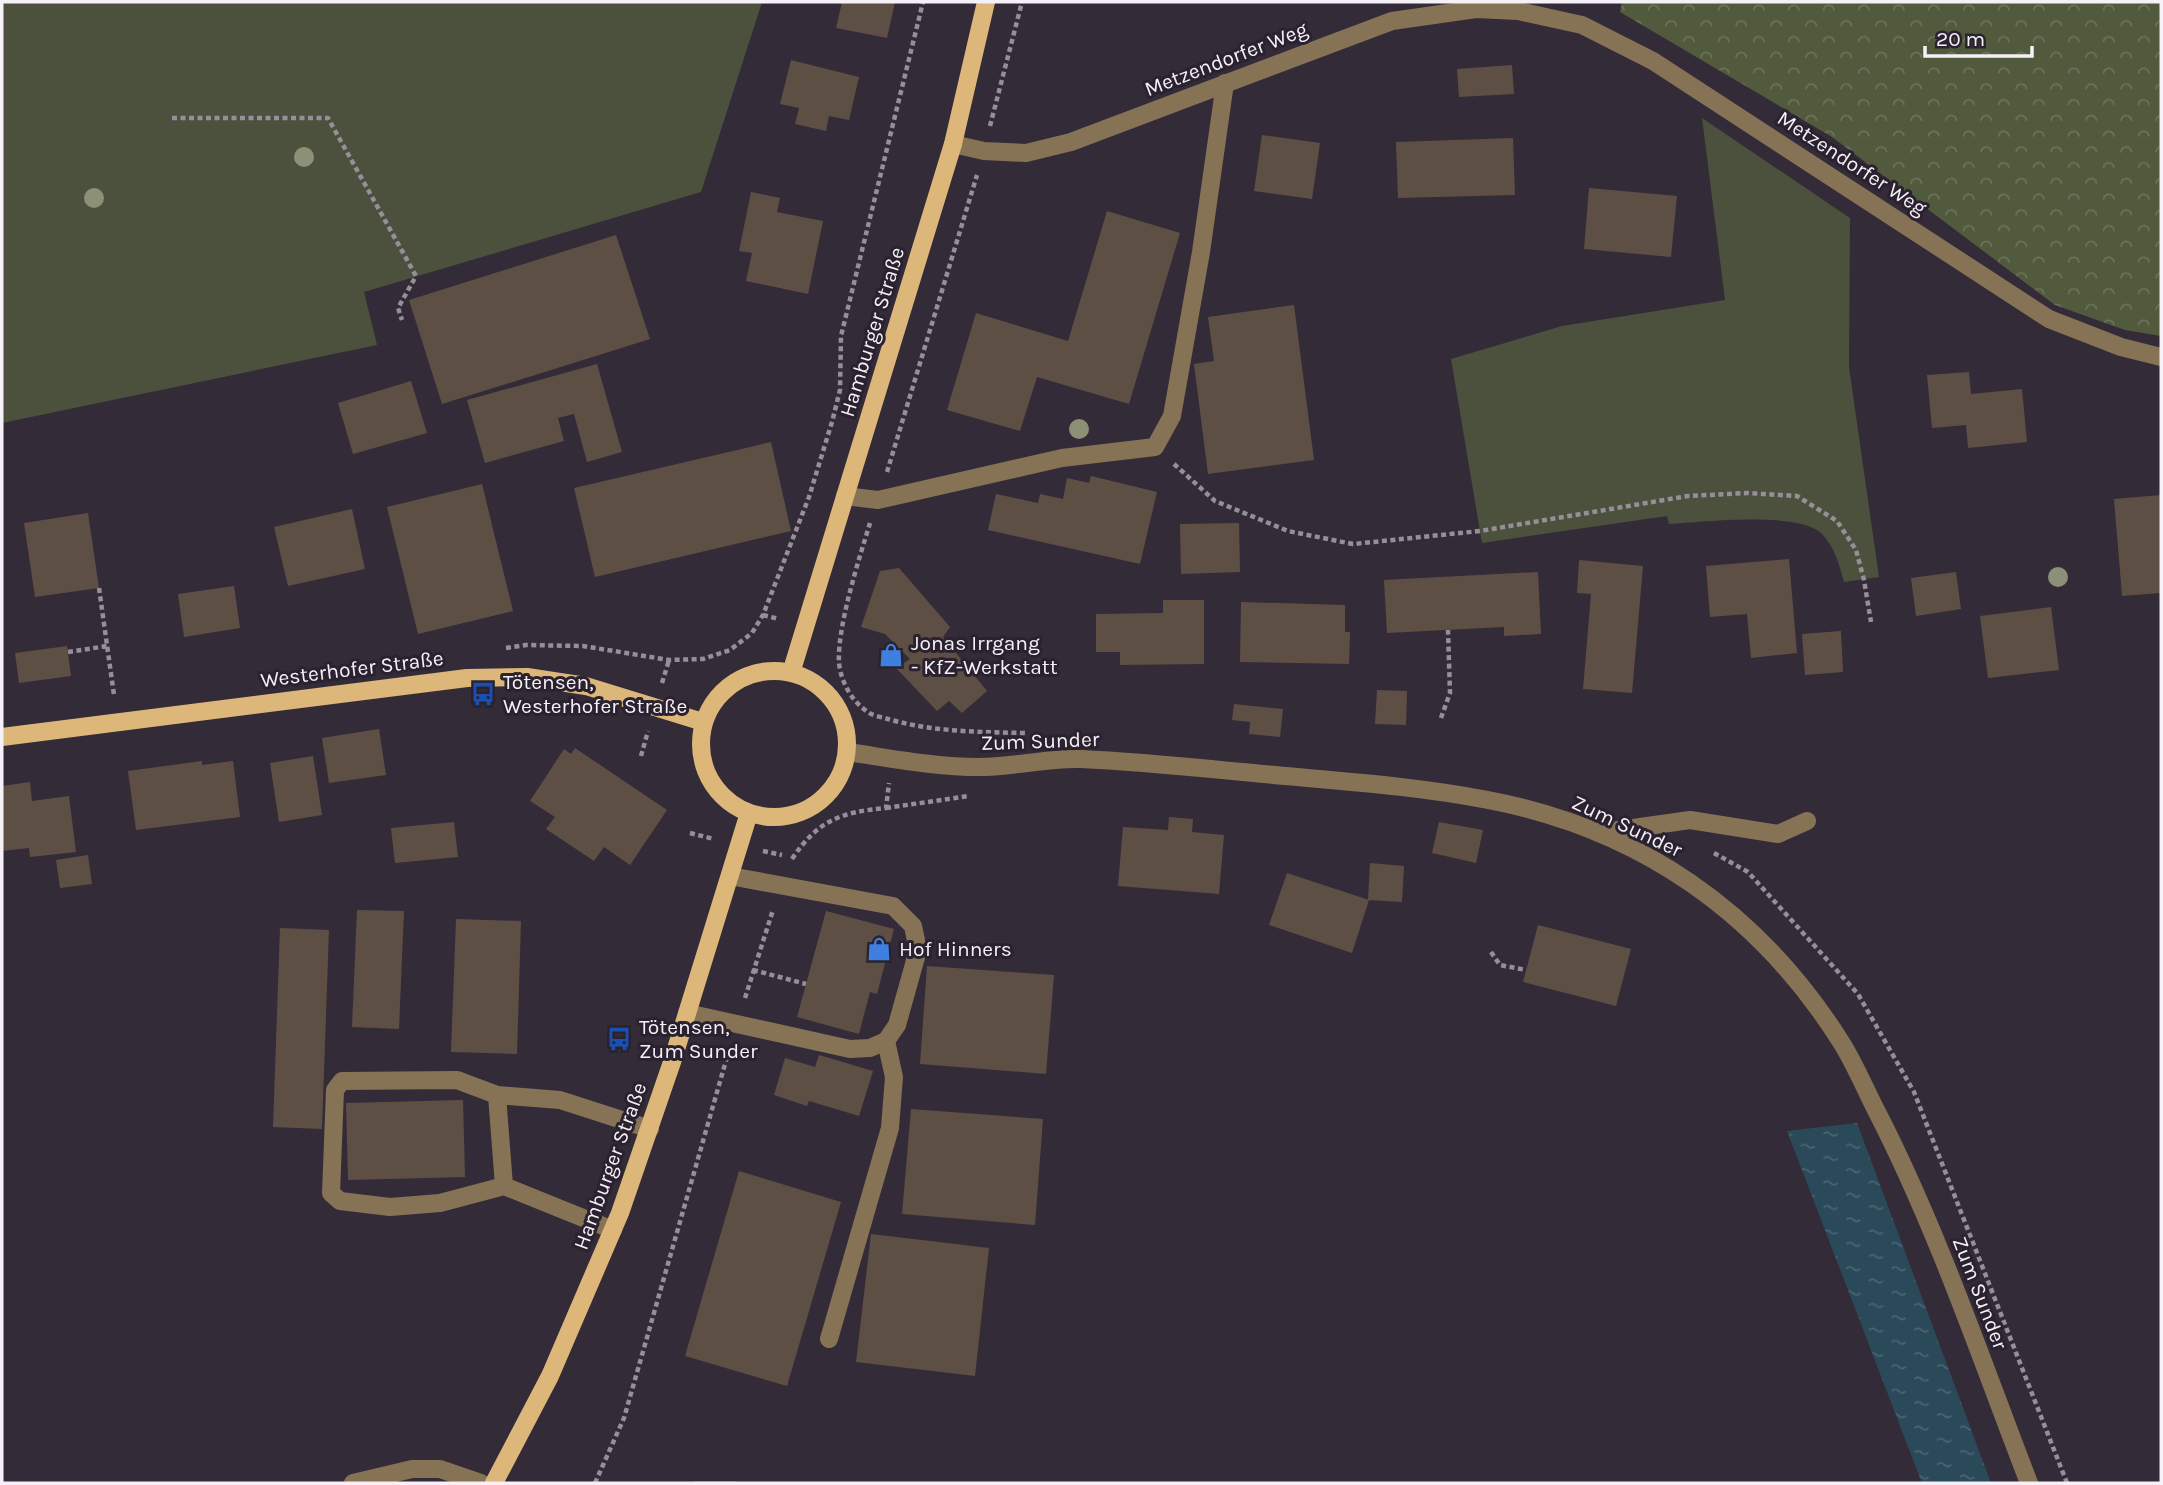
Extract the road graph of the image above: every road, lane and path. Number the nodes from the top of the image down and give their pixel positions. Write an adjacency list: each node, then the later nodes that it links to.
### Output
1 (923, 2): 19 (path)
2 (986, 2): 7 (main road, Hamburger Straße)
3 (1022, 2): 8 (path)
4 (1518, 6): 5 (street, Metzendorfer Weg); 10 (street, Metzendorfer Weg)
5 (1225, 83): 8 (street, Metzendorfer Weg); 11 (street)
6 (172, 118): 9 (path)
7 (953, 144): 8 (street, Metzendorfer Weg); 12 (main road, Hamburger Straße)
8 (984, 151): 13 (path)
9 (402, 320)
10 (2161, 357)
11 (1155, 447): 13 (street); 15 (path)
12 (845, 496): 13 (street); 20 (main road, Hamburger Straße)
13 (878, 500): 22 (path)
14 (99, 589): 17 (path)
15 (1871, 622)
16 (1448, 630): 21 (path)
17 (107, 646): 18 (path); 23 (path)
18 (68, 652)
19 (669, 660)
20 (791, 673): 24 (main road); 26 (main road)
21 (1441, 718)
22 (896, 721)
23 (118, 722): 24 (main road, Westerhofer Straße); 25 (main road, Westerhofer Straße)
24 (703, 722): 28 (main road)
25 (2, 737)
26 (846, 752): 27 (street, Zum Sunder); 28 (main road)
27 (892, 758): 30 (street, Zum Sunder); 32 (path)
28 (749, 813): 31 (main road, Hamburger Straße)
29 (1807, 821): 30 (street)
30 (1598, 833): 49 (street, Zum Sunder)
31 (730, 876): 32 (street); 37 (main road, Hamburger Straße)
32 (781, 885): 34 (path); 39 (street)
33 (1491, 952): 35 (path)
34 (753, 970): 36 (path); 38 (path)
35 (1526, 970)
36 (806, 984)
37 (687, 1013): 38 (street); 41 (main road, Hamburger Straße)
38 (737, 1024): 39 (street); 48 (path)
39 (886, 1041): 44 (street)
40 (497, 1095): 41 (street); 42 (street); 42 (street)
41 (650, 1129): 43 (main road, Hamburger Straße)
42 (504, 1186): 43 (street)
43 (613, 1230): 47 (main road, Hamburger Straße)
44 (830, 1339)
45 (353, 1483): 46 (street)
46 (481, 1483)
47 (494, 1483)
48 (594, 1483)
49 (2029, 1483)

